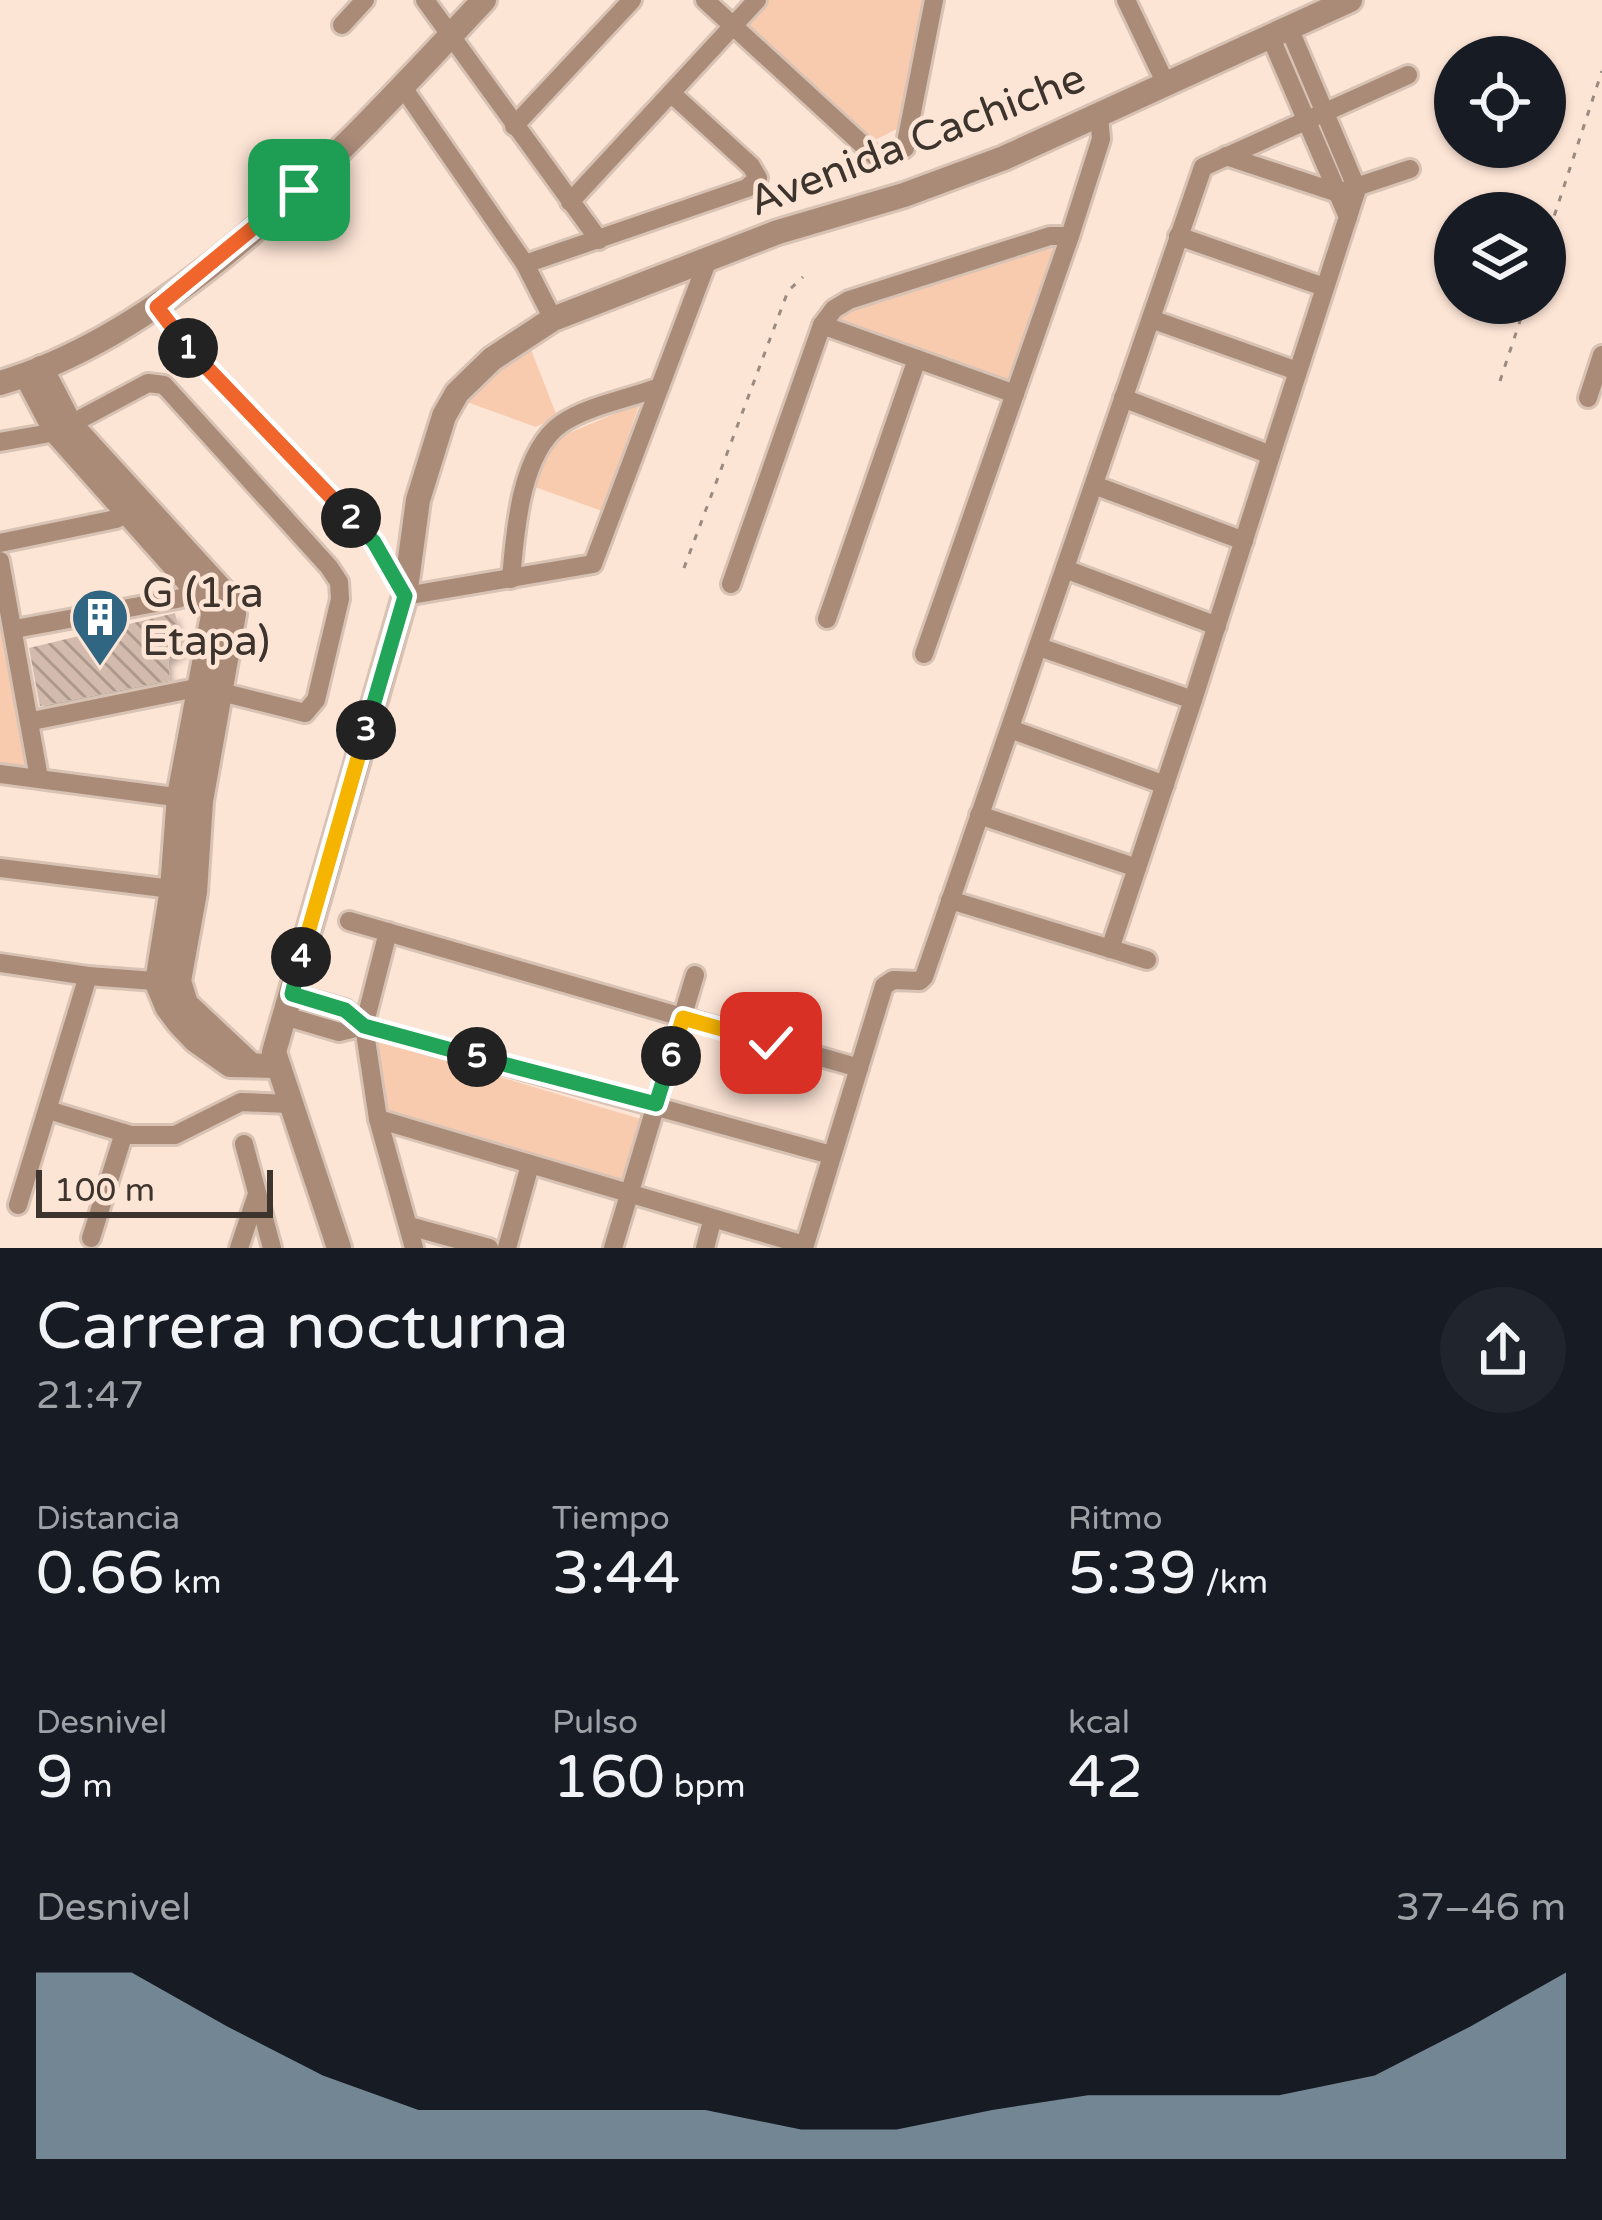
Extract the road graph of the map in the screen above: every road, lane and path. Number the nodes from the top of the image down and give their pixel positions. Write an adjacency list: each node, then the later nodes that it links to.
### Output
1 (365, 0): 10 (street)
2 (424, 0): 12 (street)
3 (484, 0): 12 (street)
4 (632, 0): 21 (street)
5 (705, 0): 11 (street)
6 (758, 0): 11 (street)
7 (934, 0): 11 (street)
8 (1126, 0): 16 (street)
9 (1350, 0): 13 (street, Avenida Cachiche)
10 (342, 26)
11 (734, 26): 18 (street)
12 (452, 34): 17 (street); 21 (street)
13 (1280, 34): 16 (street, Avenida Cachiche); 20 (street)
14 (1602, 71): 25 (path)
15 (1408, 74): 20 (street)
16 (1165, 82): 19 (street, Avenida Cachiche)
17 (402, 86): 31 (street); 34 (street)
18 (671, 93): 26 (street); 29 (street)
19 (1099, 115): 27 (street); 30 (street, Avenida Cachiche)
20 (1315, 116): 22 (street); 24 (street)
21 (514, 126): 26 (street)
22 (1226, 156): 24 (street); 28 (street)
23 (1409, 169): 24 (street)
24 (1347, 191): 33 (street)
25 (1562, 192)
26 (569, 202): 29 (street)
27 (1070, 236): 38 (street); 47 (street)
28 (1178, 236): 33 (street); 36 (street)
29 (599, 240): 31 (street)
30 (707, 262): 35 (street, Avenida Cachiche); 46 (street)
31 (525, 264): 35 (street)
32 (803, 277): 58 (path)
33 (1324, 287): 41 (street)
34 (157, 307): 42 (street); 63 (path)
35 (554, 319): 63 (street, Avenida Cachiche)
36 (1150, 319): 41 (street); 48 (street)
37 (1519, 324): 44 (path)
38 (822, 325): 40 (street); 61 (street)
39 (1602, 355): 43 (street)
40 (917, 358): 47 (street); 64 (street)
41 (1298, 371): 52 (street)
42 (34, 372): 45 (street); 50 (street)
43 (1598, 378): 49 (street)
44 (1500, 381)
45 (0, 382)
46 (657, 388): 60 (street); 60 (street)
47 (1015, 394): 68 (street)
48 (1123, 398): 52 (street); 53 (street)
49 (1588, 398)
50 (63, 428): 51 (street); 54 (street); 69 (street)
51 (0, 442)
52 (1271, 455): 55 (street)
53 (1094, 484): 55 (street); 59 (street)
54 (136, 508): 56 (street); 62 (street)
55 (1244, 541): 65 (street)
56 (0, 543)
57 (0, 561): 66 (street)
58 (684, 568)
59 (1065, 569): 65 (street); 67 (street)
60 (511, 580): 63 (street)
61 (731, 584)
62 (209, 589): 66 (street); 69 (street)
63 (405, 596): 90 (street, Avenida Cachiche)
64 (827, 619)
65 (1217, 626): 70 (street)
66 (15, 629): 71 (street)
67 (1039, 647): 70 (street); 72 (street)
68 (923, 654)
69 (210, 690): 71 (street); 76 (street)
70 (1193, 700): 75 (street)
71 (32, 721): 74 (street)
72 (1010, 729): 75 (street); 77 (street)
73 (0, 774): 74 (street)
74 (39, 778): 76 (street)
75 (1165, 785): 79 (street)
76 (190, 799): 80 (street)
77 (980, 814): 79 (street); 81 (street)
78 (0, 868): 80 (street)
79 (1136, 868): 84 (street)
80 (183, 891): 89 (street)
81 (950, 900): 84 (street); 94 (street)
82 (349, 921): 83 (street)
83 (388, 932): 91 (street); 92 (street)
84 (1109, 949): 85 (street)
85 (1147, 960)
86 (0, 963): 88 (street)
87 (695, 975): 91 (street)
88 (88, 976): 89 (street); 97 (street)
89 (168, 982): 93 (street)
90 (289, 1005): 92 (street); 93 (street, Avenida Cachiche)
91 (683, 1018): 94 (street); 96 (street)
92 (364, 1026): 96 (street); 98 (street)
93 (263, 1065): 95 (street)
94 (859, 1068): 101 (street)
95 (289, 1104): 99 (street); 112 (street)
96 (656, 1104): 101 (street); 104 (street)
97 (47, 1110): 99 (street); 105 (street)
98 (378, 1119): 102 (street); 107 (street)
99 (124, 1132): 108 (street)
100 (244, 1144): 103 (street)
101 (831, 1155): 109 (street)
102 (530, 1166): 104 (street); 115 (street)
103 (257, 1193): 110 (street); 111 (street)
104 (629, 1195): 106 (street); 116 (street)
105 (18, 1205)
106 (712, 1220): 109 (street); 117 (street)
107 (409, 1226): 113 (street); 114 (street)
108 (91, 1238)
109 (804, 1247)
110 (238, 1248)
111 (272, 1248)
112 (338, 1248)
113 (414, 1248)
114 (489, 1248)
115 (508, 1248)
116 (613, 1248)
117 (705, 1248)

